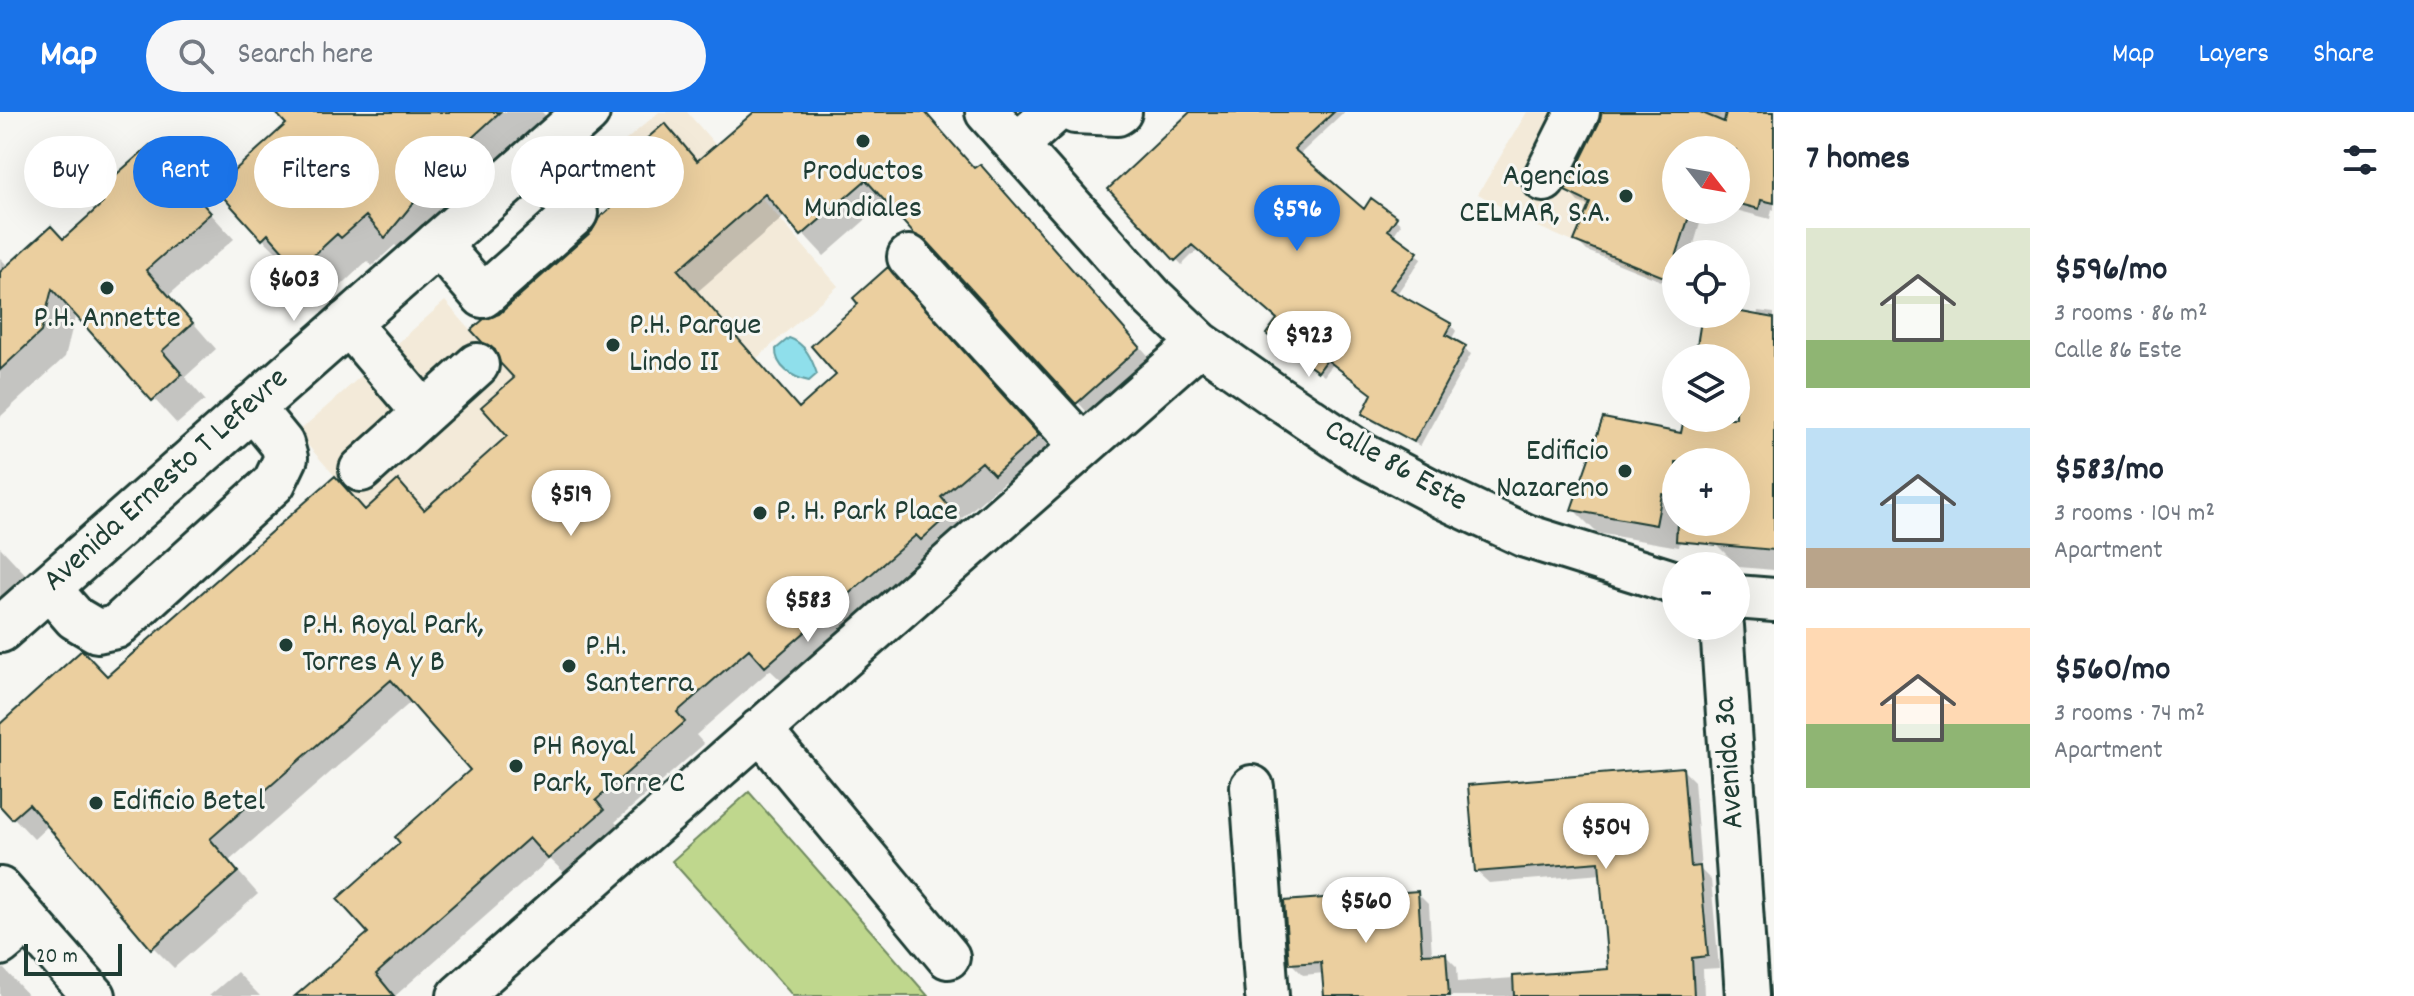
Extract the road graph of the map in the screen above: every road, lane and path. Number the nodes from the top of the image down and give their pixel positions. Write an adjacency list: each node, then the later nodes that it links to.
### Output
1 (587, 112): 7 (main road, Avenida Ernesto T Lefevre)
2 (987, 112): 8 (street, Calle 86 Este)
3 (1054, 112): 8 (street)
4 (1075, 112): 5 (street)
5 (1120, 112)
6 (1578, 112): 10 (street)
7 (560, 136)
8 (1017, 145): 15 (street, Calle 86 Este)
9 (511, 179): 12 (main road, Avenida Ernesto T Lefevre)
10 (1544, 180)
11 (571, 208): 12 (street)
12 (437, 243): 14 (main road, Avenida Ernesto T Lefevre)
13 (909, 257): 19 (street)
14 (347, 322): 17 (main road, Avenida Ernesto T Lefevre); 18 (street)
15 (1200, 343): 19 (street); 21 (street, Calle 86 Este)
16 (477, 365): 18 (street)
17 (251, 406): 22 (main road, Avenida Ernesto T Lefevre); 22 (street)
18 (424, 413): 20 (street)
19 (1082, 446): 27 (street)
20 (361, 470)
21 (1662, 579)
22 (48, 587): 25 (main road, Avenida Ernesto T Lefevre)
23 (1750, 598): 24 (street)
24 (1774, 600)
25 (0, 630)
26 (1723, 640): 35 (street, Avenida 3a)
27 (760, 730): 31 (street); 33 (street)
28 (1252, 787): 34 (street)
29 (0, 889): 30 (street)
30 (14, 933): 32 (street)
31 (948, 957)
32 (73, 989)
33 (459, 996)
34 (1267, 996)
35 (1747, 996)

